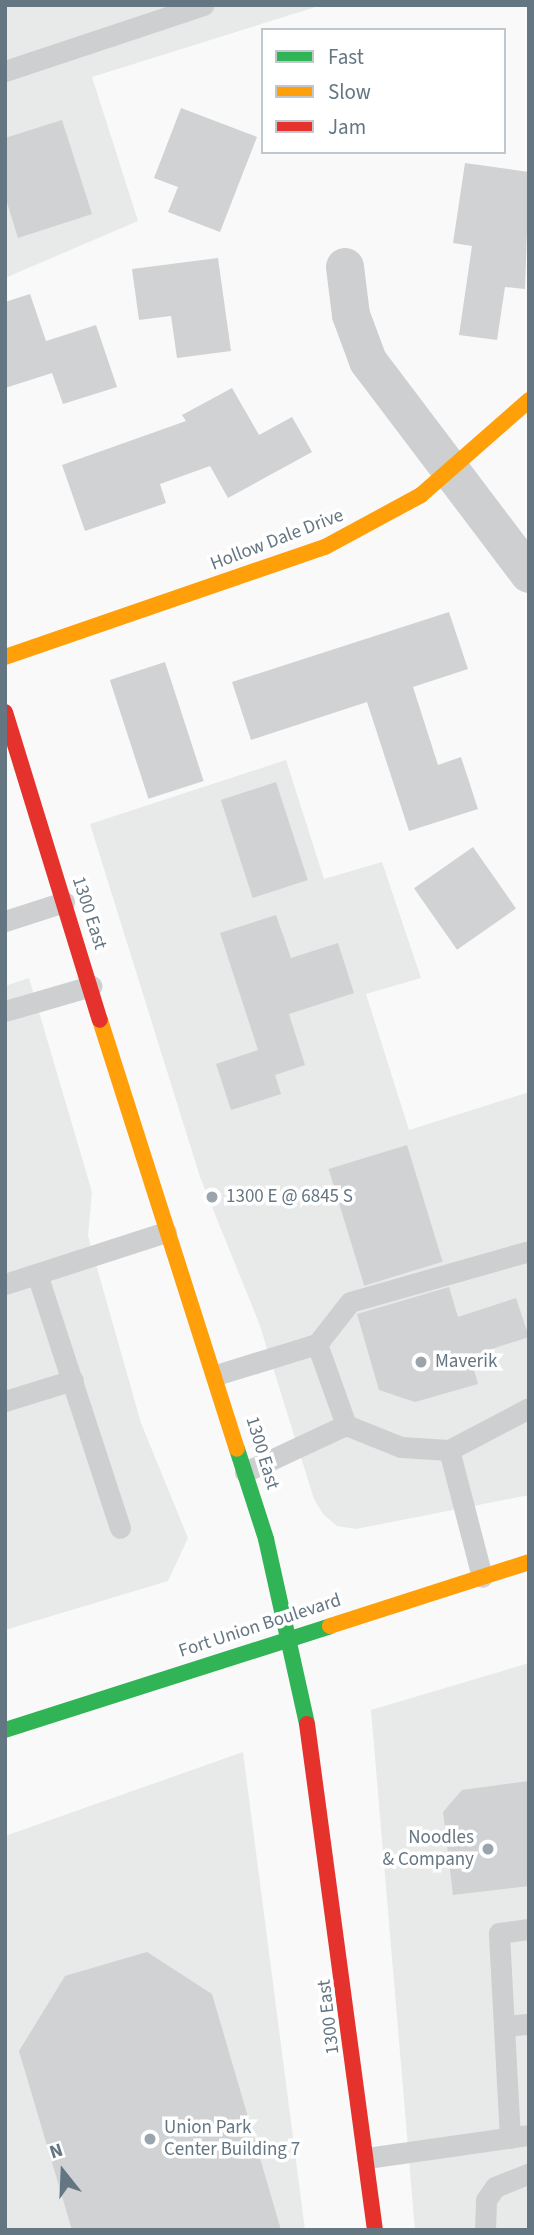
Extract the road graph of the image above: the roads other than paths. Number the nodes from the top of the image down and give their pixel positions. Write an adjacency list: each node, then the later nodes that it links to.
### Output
1 (203, 5): 2 (lane)
2 (5, 71)
3 (345, 267): 5 (street)
4 (529, 400): 5 (main road, Hollow Dale Drive)
5 (453, 471): 6 (street); 7 (main road, Hollow Dale Drive)
6 (529, 574)
7 (5, 657)
8 (5, 712): 9 (main road, 1300 East)
9 (64, 902): 10 (lane); 11 (main road, 1300 East)
10 (5, 921)
11 (91, 986): 12 (lane); 13 (main road, 1300 East)
12 (5, 1011)
13 (166, 1232): 15 (lane); 18 (main road, 1300 East)
14 (529, 1251): 17 (lane)
15 (37, 1274): 16 (lane); 19 (lane)
16 (5, 1284)
17 (317, 1344): 18 (lane); 22 (lane)
18 (216, 1376): 24 (main road, 1300 East)
19 (73, 1380): 20 (lane); 25 (lane)
20 (5, 1401)
21 (529, 1408): 23 (lane)
22 (346, 1425): 23 (lane); 24 (lane)
23 (449, 1450): 27 (lane)
24 (246, 1472): 28 (main road, 1300 East)
25 (120, 1528)
26 (526, 1570): 27 (main road, Fort Union Boulevard)
27 (482, 1577): 28 (main road, Fort Union Boulevard)
28 (289, 1640): 29 (main road, Fort Union Boulevard); 34 (main road, 1300 East)
29 (5, 1730)
30 (529, 1929): 32 (lane)
31 (529, 2024): 32 (lane)
32 (504, 2026): 33 (lane)
33 (519, 2137): 34 (lane)
34 (367, 2158): 36 (main road, 1300 East)
35 (529, 2173): 37 (lane)
36 (375, 2230)
37 (485, 2230)

